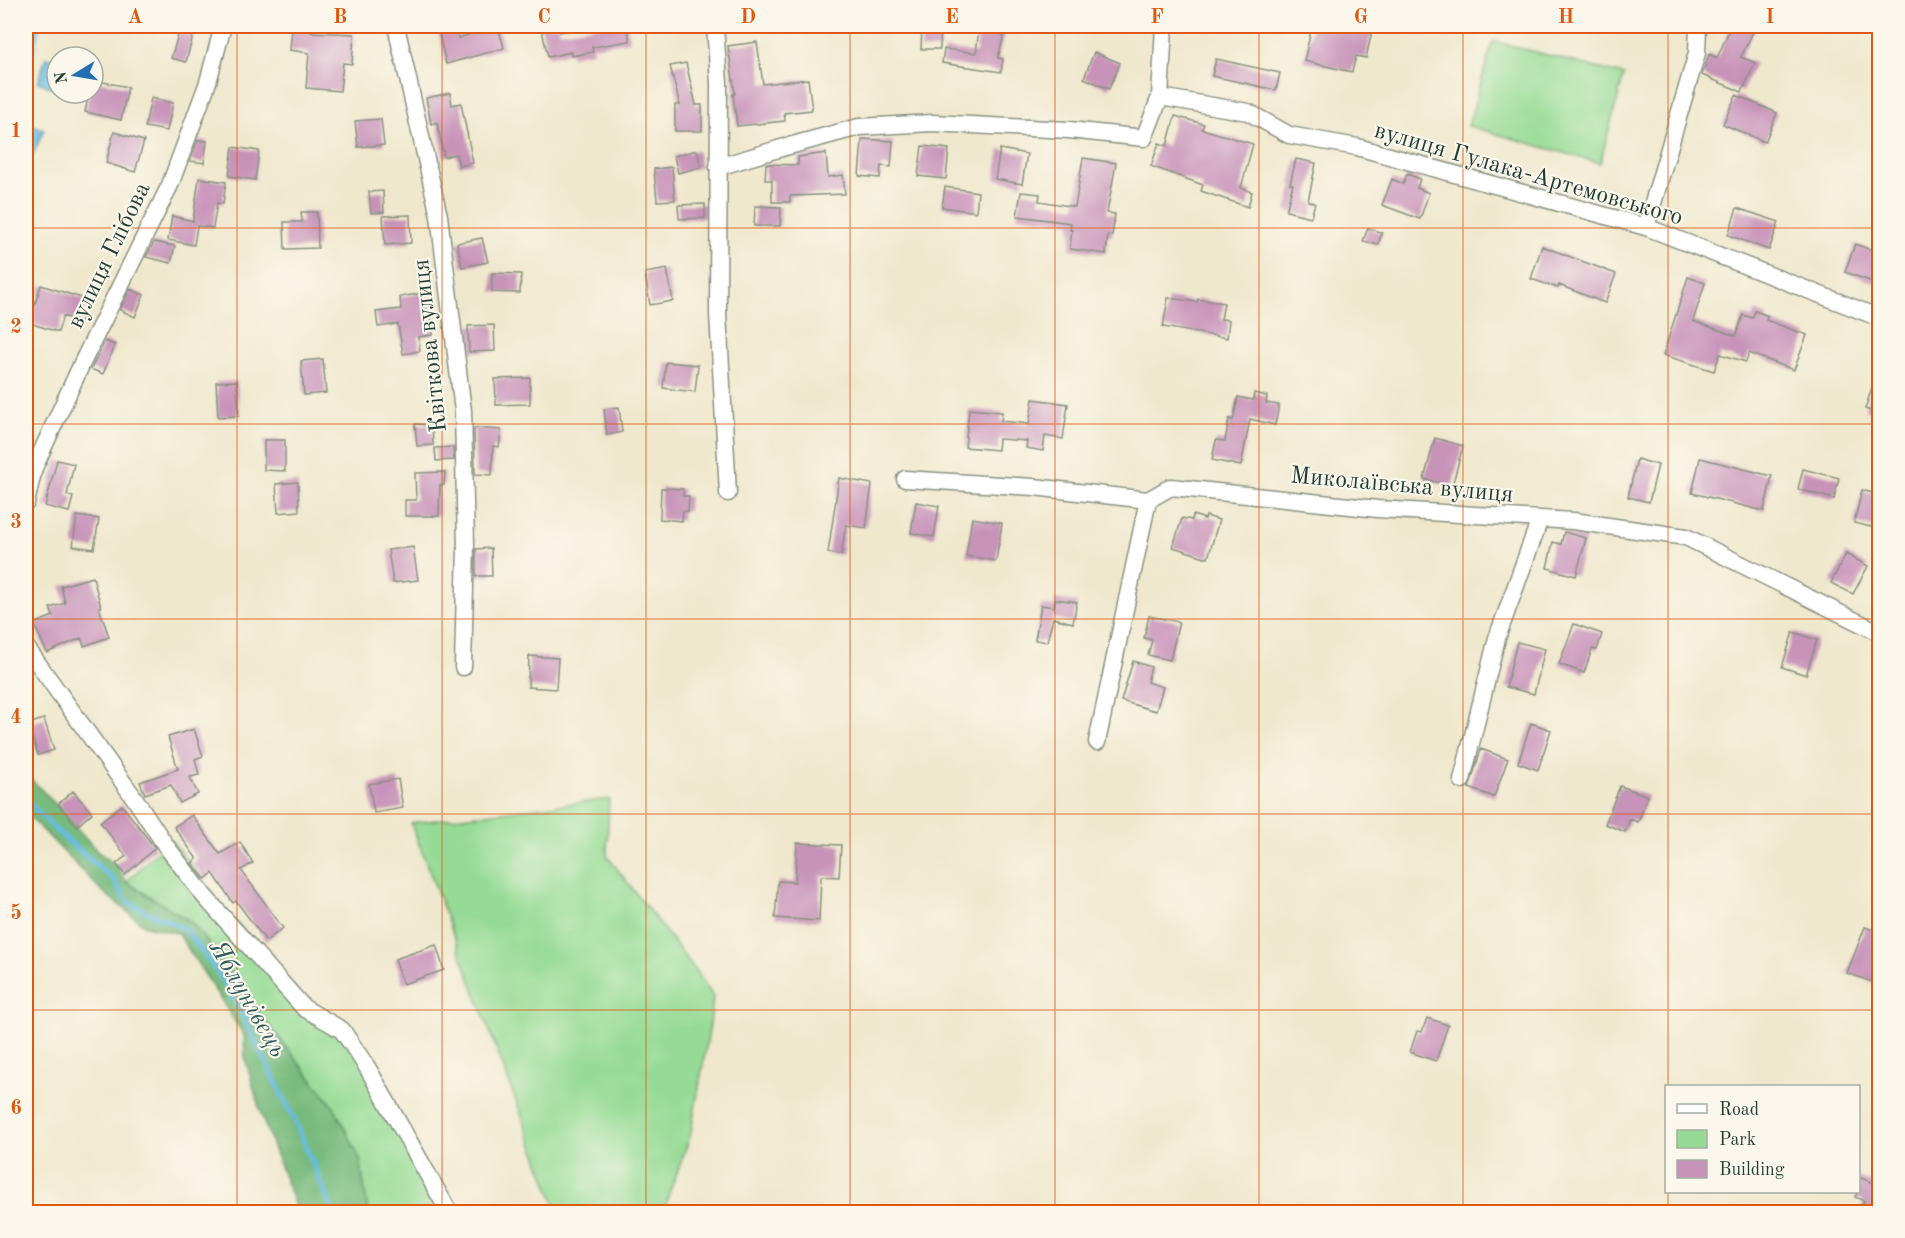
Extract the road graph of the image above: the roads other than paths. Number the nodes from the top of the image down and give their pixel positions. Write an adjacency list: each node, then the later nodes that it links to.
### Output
1 (223, 26): 13 (street, вулиця Глібова)
2 (396, 26): 17 (street, Квіткова вулиця)
3 (715, 26): 7 (street)
4 (1164, 26): 6 (street)
5 (1698, 26): 8 (street)
6 (1160, 97): 7 (street); 8 (street, вулиця Гулака-Артемовського)
7 (718, 167): 11 (street)
8 (1646, 227): 9 (street, вулиця Гулака-Артемовського)
9 (1880, 318)
10 (905, 479): 12 (street)
11 (728, 493)
12 (1148, 500): 14 (street, Миколаївська вулиця); 18 (street)
13 (26, 503)
14 (1540, 519): 15 (street, Миколаївська вулиця); 19 (street)
15 (1880, 633)
16 (26, 646): 20 (street)
17 (463, 667)
18 (1097, 742)
19 (1462, 780)
20 (449, 1212)

